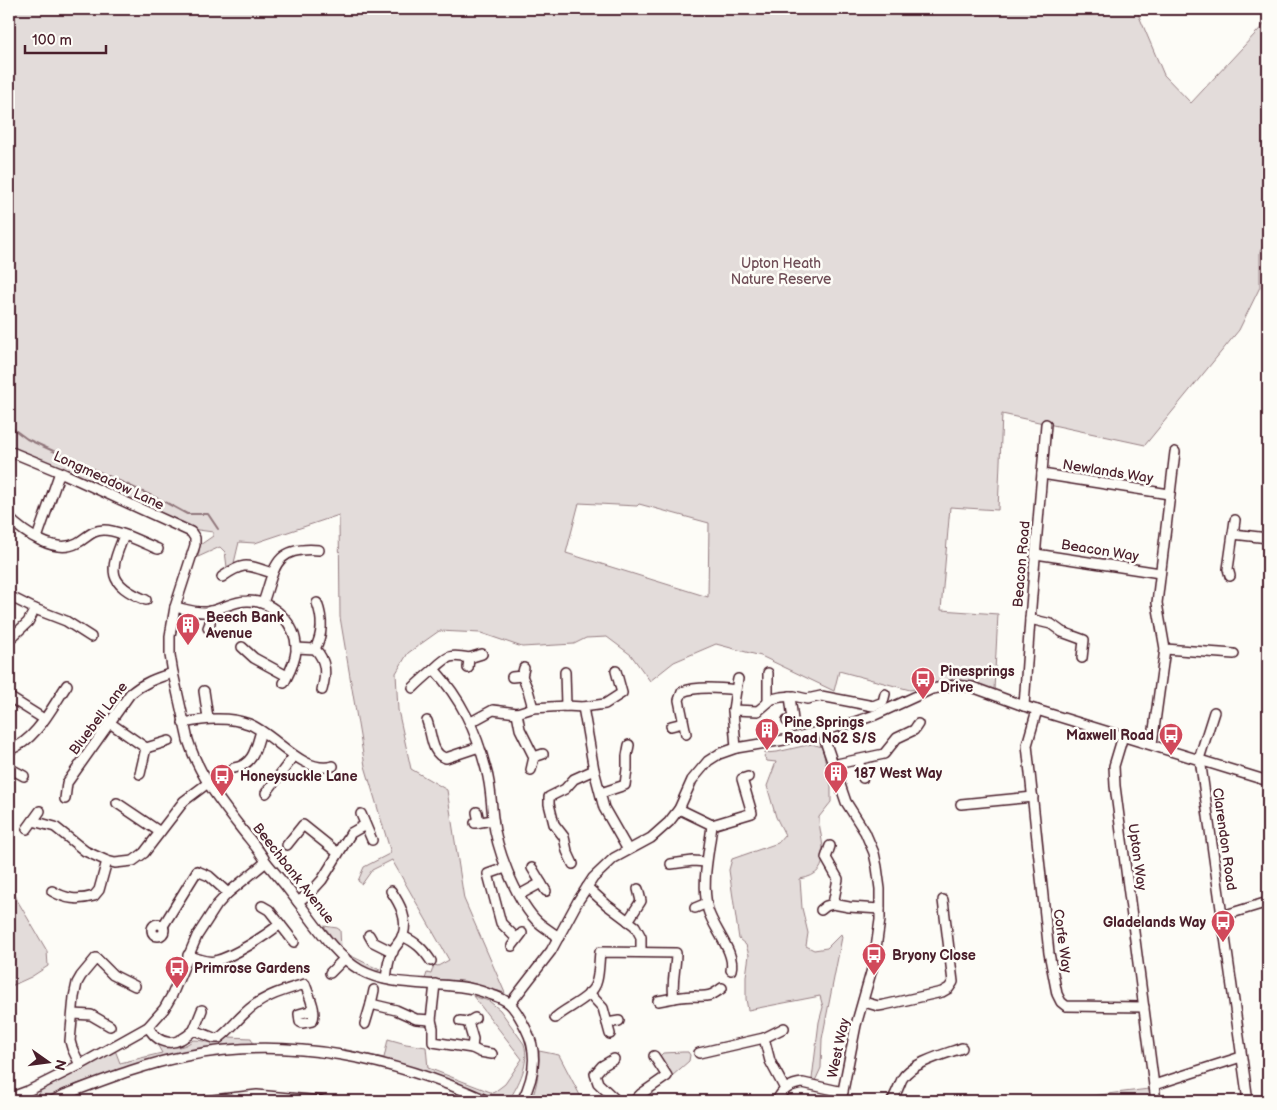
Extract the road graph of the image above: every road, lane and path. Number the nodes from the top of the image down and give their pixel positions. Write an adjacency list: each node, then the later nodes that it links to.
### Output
1 (1046, 424): 5 (street, Beacon Road)
2 (9, 451): 4 (street, Longmeadow Lane)
3 (1175, 452): 6 (street)
4 (60, 472): 11 (street); 12 (street, Longmeadow Lane)
5 (1042, 474): 6 (street, Newlands Way); 16 (street, Beacon Road)
6 (1170, 494): 18 (street)
7 (9, 518): 11 (street)
8 (1234, 520): 9 (street)
9 (1232, 534): 13 (street); 19 (street)
10 (124, 536): 11 (street); 14 (street); 22 (street)
11 (37, 538)
12 (195, 538): 25 (street, Beechbank Avenue)
13 (1268, 538)
14 (158, 549)
15 (319, 550): 17 (street)
16 (1036, 554): 18 (street, Beacon Way); 28 (street, Beacon Road)
17 (272, 573): 20 (street); 24 (street)
18 (1160, 573): 35 (street)
19 (1230, 576)
20 (222, 577)
21 (9, 596): 26 (street)
22 (146, 600)
23 (317, 602): 34 (street)
24 (263, 603): 27 (street); 33 (street)
25 (175, 607): 27 (street); 44 (street, Beechbank Avenue)
26 (35, 609): 30 (street); 31 (street)
27 (210, 611): 29 (street)
28 (1030, 619): 39 (street); 59 (street, Beacon Road)
29 (208, 628)
30 (90, 637)
31 (9, 640)
32 (242, 647): 33 (street)
33 (296, 648): 34 (street)
34 (315, 649): 50 (street)
35 (1165, 649): 37 (street); 82 (street)
36 (482, 654): 38 (street)
37 (1234, 654)
38 (469, 658): 40 (street); 41 (street)
39 (1082, 658)
40 (468, 668)
41 (434, 669): 49 (street); 70 (street)
42 (566, 670): 58 (street)
43 (616, 671): 60 (street)
44 (173, 673): 71 (street, Bluebell Lane); 72 (street, Beechbank Avenue)
45 (768, 673): 57 (street)
46 (519, 674): 61 (street)
47 (738, 679): 51 (street)
48 (67, 684): 67 (street)
49 (413, 688)
50 (322, 690)
51 (736, 690): 62 (street); 73 (street)
52 (204, 691): 68 (street)
53 (885, 694): 56 (street)
54 (790, 696): 56 (street); 57 (street); 69 (street)
55 (9, 698): 67 (street)
56 (842, 699): 63 (street)
57 (768, 702): 62 (street)
58 (566, 706): 60 (street); 61 (street)
59 (1024, 706): 64 (street); 77 (street)
60 (583, 707): 98 (street)
61 (533, 708): 66 (street)
62 (733, 710): 86 (street)
63 (840, 710)
64 (1037, 710): 79 (street); 108 (street, Corfe Way)
65 (1214, 712): 91 (street)
66 (517, 713): 70 (street); 90 (street)
67 (44, 718): 87 (street)
68 (208, 718): 72 (street); 76 (street)
69 (787, 721)
70 (471, 722): 84 (street)
71 (110, 723): 85 (street); 107 (street, Bluebell Lane)
72 (183, 723): 104 (street, Beechbank Avenue)
73 (683, 723): 74 (street); 78 (street)
74 (671, 726)
75 (440, 727): 84 (street)
76 (261, 731): 89 (street); 95 (street)
77 (822, 732): 86 (street); 93 (street, West Way)
78 (686, 734)
79 (1123, 736): 82 (street); 176 (street, Upton Way)
80 (920, 738): 92 (street)
81 (170, 741): 85 (street)
82 (1152, 744): 91 (street)
83 (630, 745): 106 (street)
84 (480, 747): 115 (street)
85 (146, 748): 99 (street)
86 (736, 748): 111 (street)
87 (9, 750)
88 (544, 754): 90 (street)
89 (294, 756): 96 (street); 105 (street)
90 (534, 757): 97 (street)
91 (1200, 759): 103 (street); 148 (street, Clarendon Road)
92 (858, 760): 93 (street); 101 (street)
93 (832, 765): 146 (street, West Way)
94 (9, 768): 100 (street)
95 (234, 768)
96 (329, 769)
97 (531, 770)
98 (594, 770): 106 (street); 124 (street)
99 (140, 774)
100 (24, 776)
101 (863, 778)
102 (742, 779): 117 (street)
103 (1268, 781)
104 (208, 783): 118 (street); 127 (street, Beechbank Avenue)
105 (266, 793)
106 (601, 793): 122 (street)
107 (65, 798)
108 (1032, 798): 110 (street); 176 (street, Corfe Way)
109 (117, 803): 118 (street)
110 (961, 804)
111 (679, 809): 117 (street); 122 (street)
112 (40, 811): 126 (street)
113 (477, 812): 115 (street)
114 (361, 814): 116 (street)
115 (493, 820): 131 (street)
116 (365, 825): 119 (street); 123 (street)
117 (712, 825): 128 (street)
118 (160, 832): 126 (street)
119 (372, 840)
120 (288, 845): 123 (street)
121 (830, 846): 143 (street)
122 (628, 850): 133 (street)
123 (338, 853): 140 (street)
124 (568, 853): 125 (street); 129 (street)
125 (558, 857)
126 (106, 861): 135 (street)
127 (266, 862): 137 (street); 140 (street, Beechbank Avenue)
128 (706, 862): 130 (street); 142 (street)
129 (573, 864)
130 (671, 864)
131 (505, 868): 138 (street); 154 (street)
132 (532, 868): 138 (street)
133 (587, 887): 149 (street); 153 (street)
134 (638, 889): 149 (street)
135 (52, 891)
136 (390, 891): 152 (street)
137 (228, 893): 151 (street); 159 (street)
138 (519, 895): 153 (street)
139 (943, 900): 173 (street)
140 (298, 902): 161 (street, Beechbank Avenue)
141 (1268, 902): 148 (street)
142 (707, 903): 145 (street); 162 (street)
143 (833, 904): 146 (street); 147 (street)
144 (262, 906): 150 (street)
145 (695, 908)
146 (880, 909): 173 (street, West Way)
147 (821, 910)
148 (1222, 916): 198 (street, Clarendon Road)
149 (628, 920): 158 (street)
150 (280, 924): 156 (street); 159 (street)
151 (163, 926)
152 (402, 936): 157 (street); 160 (street)
153 (559, 937): 171 (street)
154 (517, 940)
155 (370, 941): 157 (street)
156 (294, 942)
157 (392, 952): 164 (street)
158 (641, 952): 168 (street); 169 (street)
159 (188, 955): 188 (street)
160 (426, 957)
161 (344, 958): 163 (street); 164 (street, Beechbank Avenue)
162 (735, 966)
163 (330, 973)
164 (386, 979): 165 (street, Beechbank Avenue)
165 (435, 984): 171 (street, Beechbank Avenue); 182 (street)
166 (135, 986): 180 (street)
167 (374, 990): 175 (street)
168 (589, 993): 177 (street); 185 (street)
169 (674, 998): 172 (street); 174 (street)
170 (560, 1000): 177 (street)
171 (512, 1001): 210 (street)
172 (658, 1001)
173 (864, 1002): 203 (street, West Way)
174 (721, 1003)
175 (371, 1004): 182 (street); 186 (street)
176 (1144, 1007): 201 (street, Upton Way)
177 (566, 1009): 181 (street)
178 (202, 1010): 190 (street)
179 (313, 1010): 190 (street)
180 (74, 1014): 187 (street); 200 (street)
181 (555, 1018)
182 (431, 1020): 194 (street)
183 (468, 1020): 194 (street)
184 (618, 1021): 185 (street)
185 (607, 1022): 191 (street)
186 (365, 1024)
187 (110, 1026)
188 (148, 1027): 190 (street); 200 (street)
189 (784, 1028): 192 (street)
190 (194, 1030)
191 (610, 1034)
192 (764, 1038): 195 (street); 202 (street)
193 (961, 1047): 214 (street)
194 (472, 1048): 196 (street)
195 (699, 1053)
196 (492, 1054)
197 (654, 1056): 212 (street)
198 (1241, 1057): 201 (street); 216 (street, Clarendon Road)
199 (614, 1059): 211 (street)
200 (80, 1065): 204 (street)
201 (1154, 1085): 215 (street, Upton Way)
202 (785, 1089): 203 (street); 213 (street)
203 (842, 1097)
204 (9, 1098)
205 (52, 1101): 209 (street)
206 (204, 1101): 207 (street)
207 (316, 1101): 208 (street)
208 (321, 1101)
209 (488, 1101)
210 (522, 1101)
211 (617, 1101)
212 (634, 1101)
213 (777, 1101)
214 (892, 1101)
215 (1156, 1101)
216 (1248, 1101)

